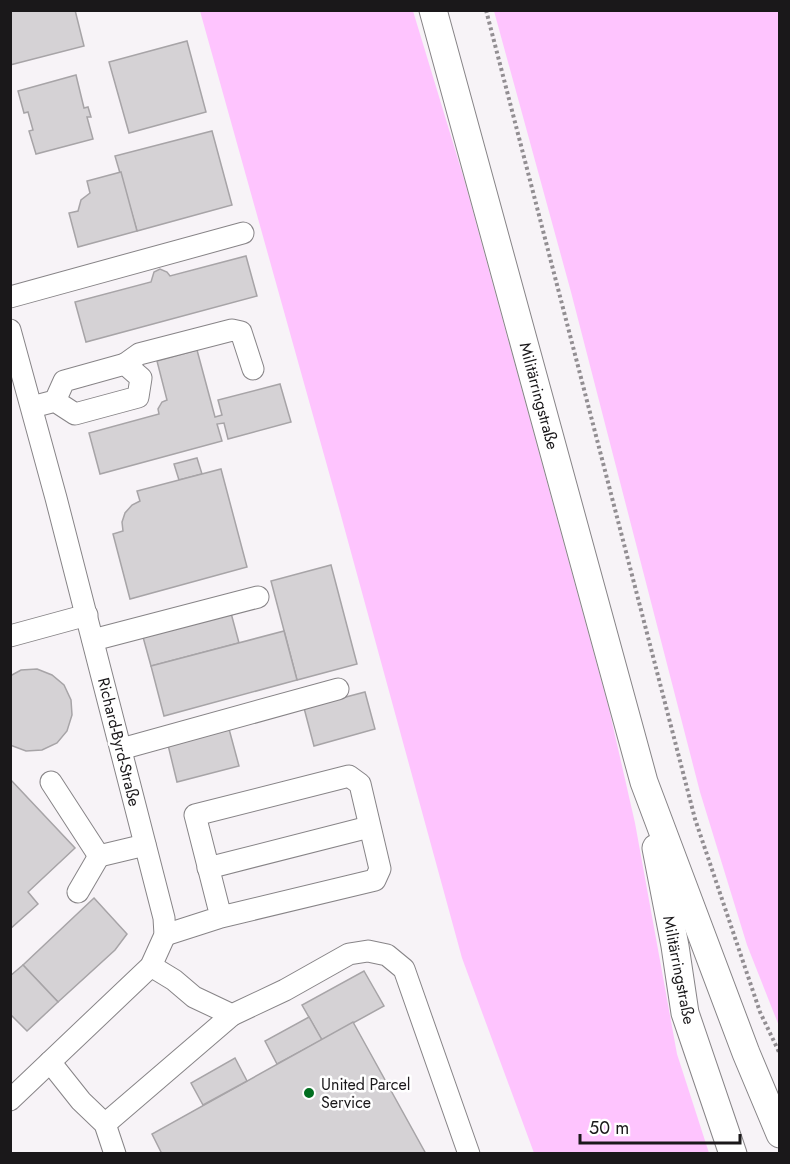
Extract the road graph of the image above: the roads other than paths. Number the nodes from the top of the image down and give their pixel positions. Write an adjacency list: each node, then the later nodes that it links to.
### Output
1 (433, 10): 16 (main road, Militärringstraße)
2 (243, 233): 3 (street)
3 (10, 297)
4 (10, 330): 8 (street, Richard-Byrd-Straße)
5 (125, 364): 6 (street); 7 (street); 7 (street)
6 (253, 369)
7 (55, 401): 8 (street)
8 (32, 407): 10 (street, Richard-Byrd-Straße)
9 (258, 597): 12 (street)
10 (87, 615): 11 (street); 12 (street, Richard-Byrd-Straße)
11 (10, 636)
12 (93, 640): 14 (street, Richard-Byrd-Straße)
13 (338, 689): 14 (street)
14 (121, 749): 18 (street, Richard-Byrd-Straße)
15 (51, 782): 19 (street)
16 (644, 782): 29 (main road, Militärringstraße); 32 (main road, Militärringstraße)
17 (369, 827): 20 (street); 20 (street); 22 (street)
18 (145, 845): 19 (street); 23 (street, Richard-Byrd-Straße)
19 (99, 856): 21 (street)
20 (208, 868): 22 (street)
21 (78, 892)
22 (221, 917): 23 (street)
23 (165, 935): 24 (street)
24 (151, 966): 25 (street); 26 (street)
25 (232, 1015): 28 (street); 31 (street)
26 (50, 1062): 27 (street); 28 (street)
27 (10, 1100)
28 (105, 1124): 30 (street)
29 (780, 1134)
30 (115, 1154)
31 (469, 1154)
32 (733, 1154)

